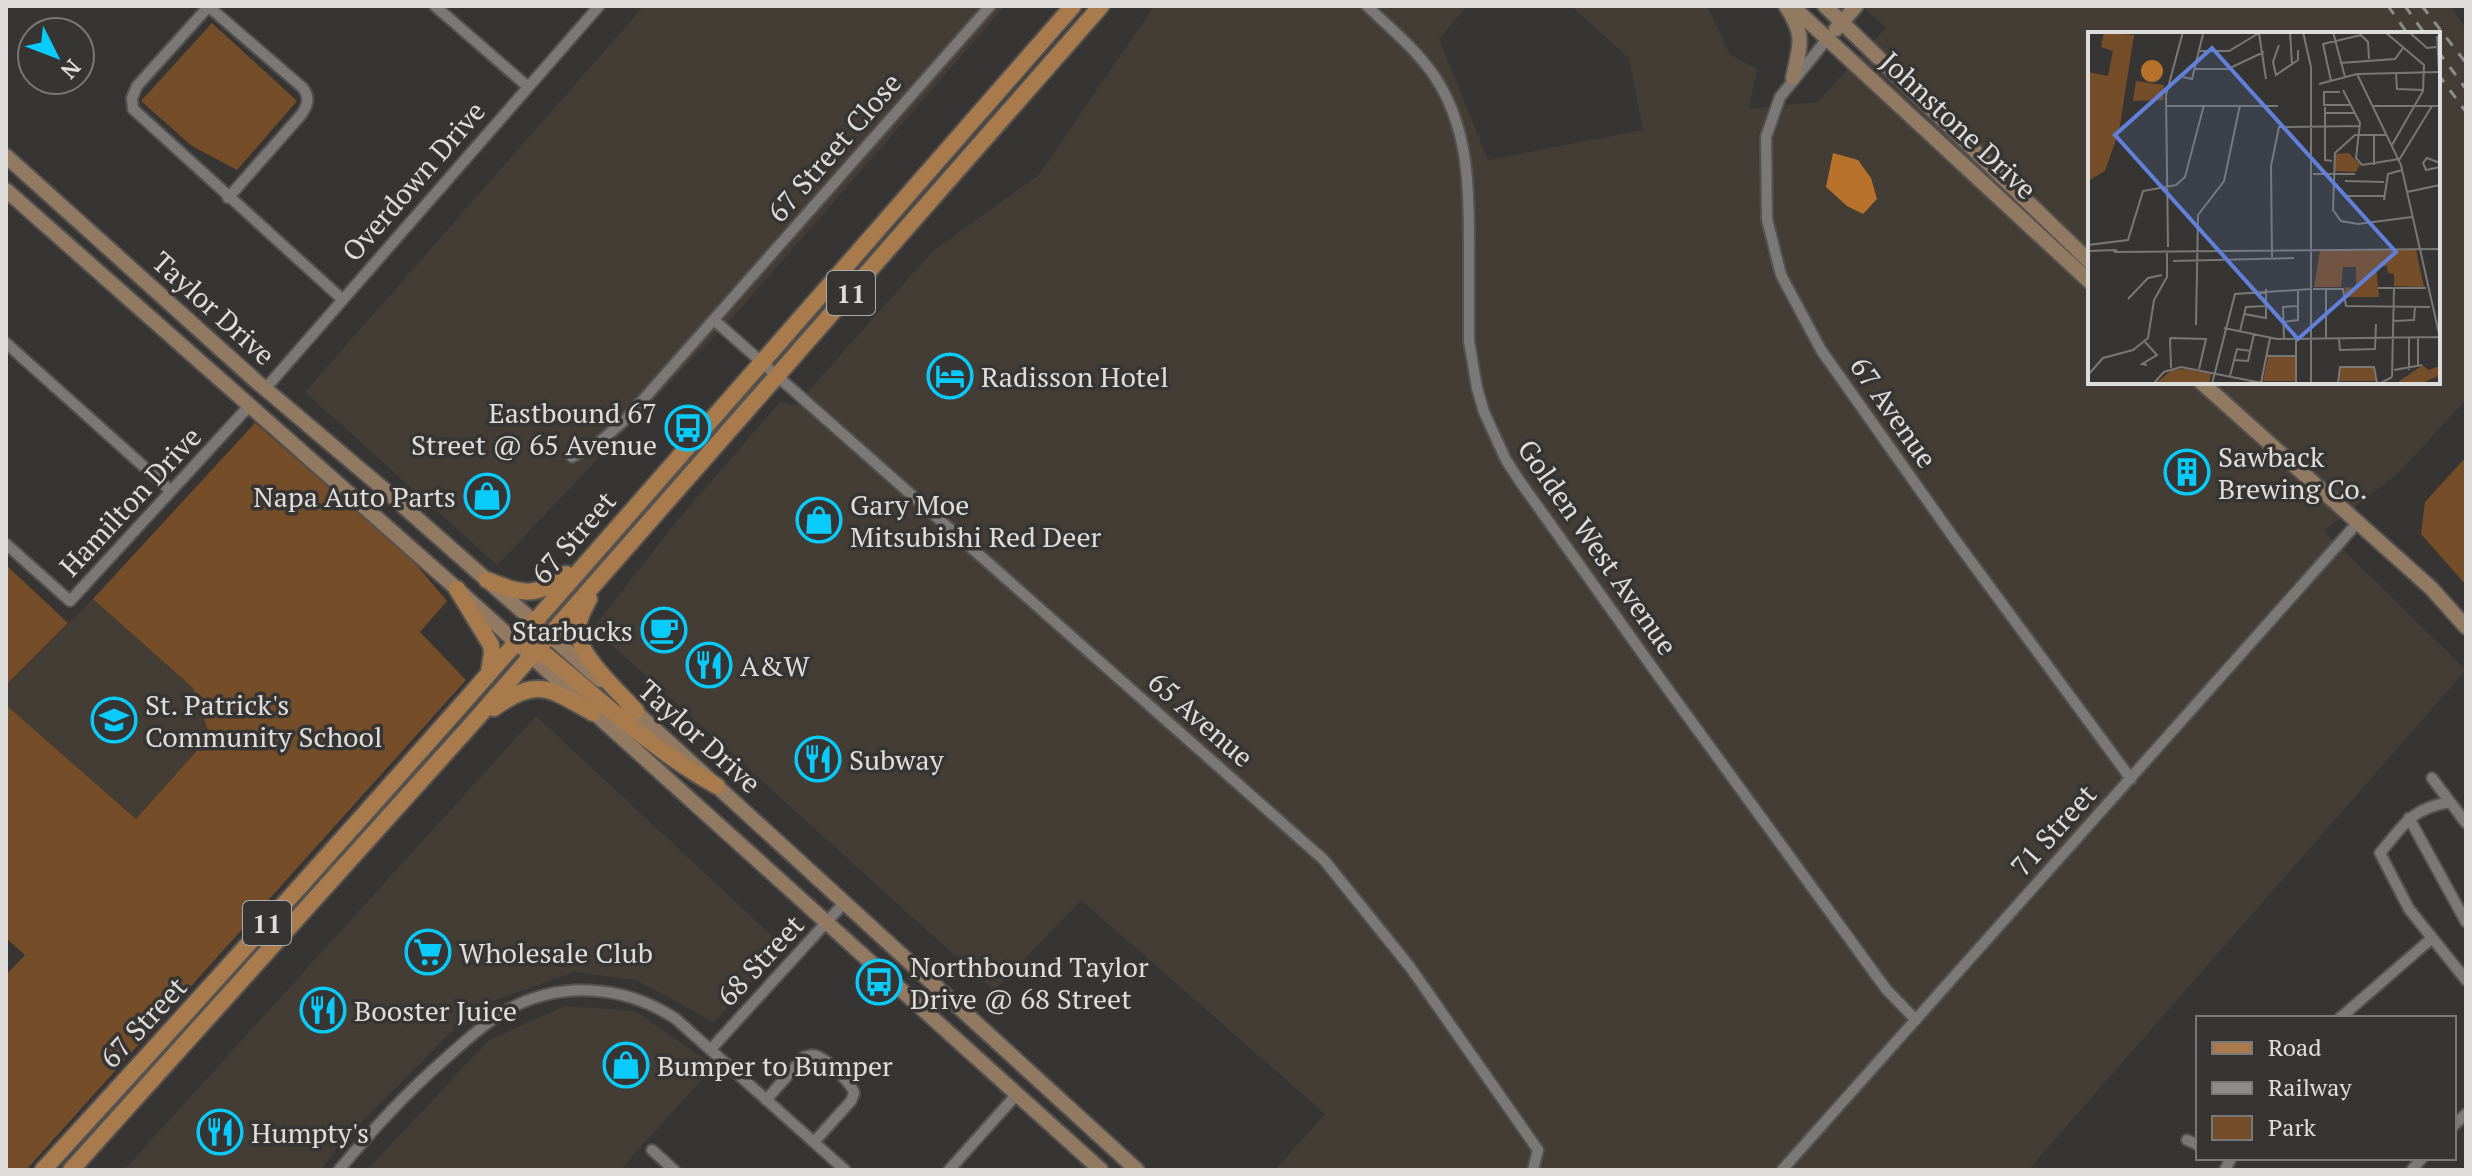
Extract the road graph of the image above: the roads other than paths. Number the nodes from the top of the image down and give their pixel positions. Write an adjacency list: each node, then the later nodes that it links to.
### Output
1 (208, 6): 18 (street); 18 (street)
2 (435, 6): 15 (street)
3 (599, 6): 15 (street, Overdown Drive)
4 (990, 6): 22 (street, 67 Street Close)
5 (1073, 6): 24 (main road, 67 Street / 11)
6 (1101, 6): 25 (main road, 67 Street / 11)
7 (1367, 6): 58 (street, Golden West Avenue)
8 (1786, 6): 14 (main road)
9 (1792, 6): 13 (main road, Johnstone Drive)
10 (1825, 6): 12 (main road, Johnstone Drive)
11 (1856, 6): 12 (main road)
12 (1842, 22): 13 (main road); 19 (main road, Johnstone Drive)
13 (1828, 38): 14 (street, 67 Avenue); 20 (main road, Johnstone Drive)
14 (1793, 78): 47 (street, 67 Avenue)
15 (527, 86): 21 (street, Overdown Drive)
16 (6, 156): 27 (main road, Taylor Drive)
17 (6, 190): 28 (main road, Taylor Drive)
18 (228, 198): 21 (street)
19 (2088, 260)
20 (2088, 280)
21 (342, 299): 27 (street, Overdown Drive)
22 (714, 320): 24 (street); 29 (street, 67 Street Close)
23 (6, 343): 30 (street)
24 (761, 362): 25 (street, 65 Avenue); 33 (main road, 67 Street / 11)
25 (778, 377): 34 (main road, 67 Street / 11); 72 (street, 65 Avenue)
26 (2203, 384): 31 (main road)
27 (265, 389): 35 (main road, Taylor Drive)
28 (250, 405): 30 (street, Hamilton Drive); 36 (main road, Taylor Drive)
29 (572, 457)
30 (171, 491): 32 (street, Hamilton Drive)
31 (2359, 521): 38 (main road); 47 (street, 71 Street)
32 (6, 544)
33 (601, 545): 35 (main road); 37 (main road, 67 Street / 11)
34 (599, 579): 39 (main road, 67 Street / 11); 43 (main road)
35 (487, 580): 37 (main road, Taylor Drive)
36 (457, 589): 40 (main road, Taylor Drive); 42 (main road)
37 (534, 621): 39 (main road, Taylor Drive); 40 (main road, 67 Street / 11)
38 (2466, 627)
39 (550, 635): 41 (main road, 67 Street / 11); 43 (main road, Taylor Drive)
40 (515, 643): 41 (main road); 42 (main road, 67 Street / 11)
41 (534, 654): 44 (main road, Taylor Drive); 45 (main road, 67 Street / 11); 48 (main road)
42 (489, 674): 64 (main road, 67 Street / 11)
43 (636, 711): 48 (main road, Taylor Drive)
44 (593, 713): 45 (main road); 54 (main road, Taylor Drive)
45 (470, 726): 65 (main road, 67 Street / 11)
46 (2432, 778): 49 (street)
47 (2131, 779): 58 (street, 71 Street)
48 (717, 786): 52 (main road, Taylor Drive)
49 (2450, 802): 50 (street); 51 (street)
50 (2409, 818): 53 (street); 55 (street)
51 (2466, 823)
52 (844, 903): 54 (street, 68 Street); 71 (main road, Taylor Drive)
53 (2466, 922)
54 (827, 923): 59 (street, 68 Street); 60 (main road, Taylor Drive)
55 (2431, 939): 56 (street); 57 (street)
56 (2466, 980)
57 (2342, 1016)
58 (1916, 1020): 73 (street, 71 Street)
59 (711, 1049): 61 (street); 66 (street)
60 (1017, 1094): 69 (street); 70 (main road, Taylor Drive)
61 (766, 1100): 62 (street); 62 (street)
62 (814, 1142): 68 (street)
63 (652, 1150): 67 (street)
64 (43, 1170)
65 (71, 1170)
66 (339, 1170)
67 (674, 1170)
68 (845, 1170)
69 (949, 1170)
70 (1101, 1170)
71 (1137, 1170)
72 (1533, 1170)
73 (1782, 1170)

